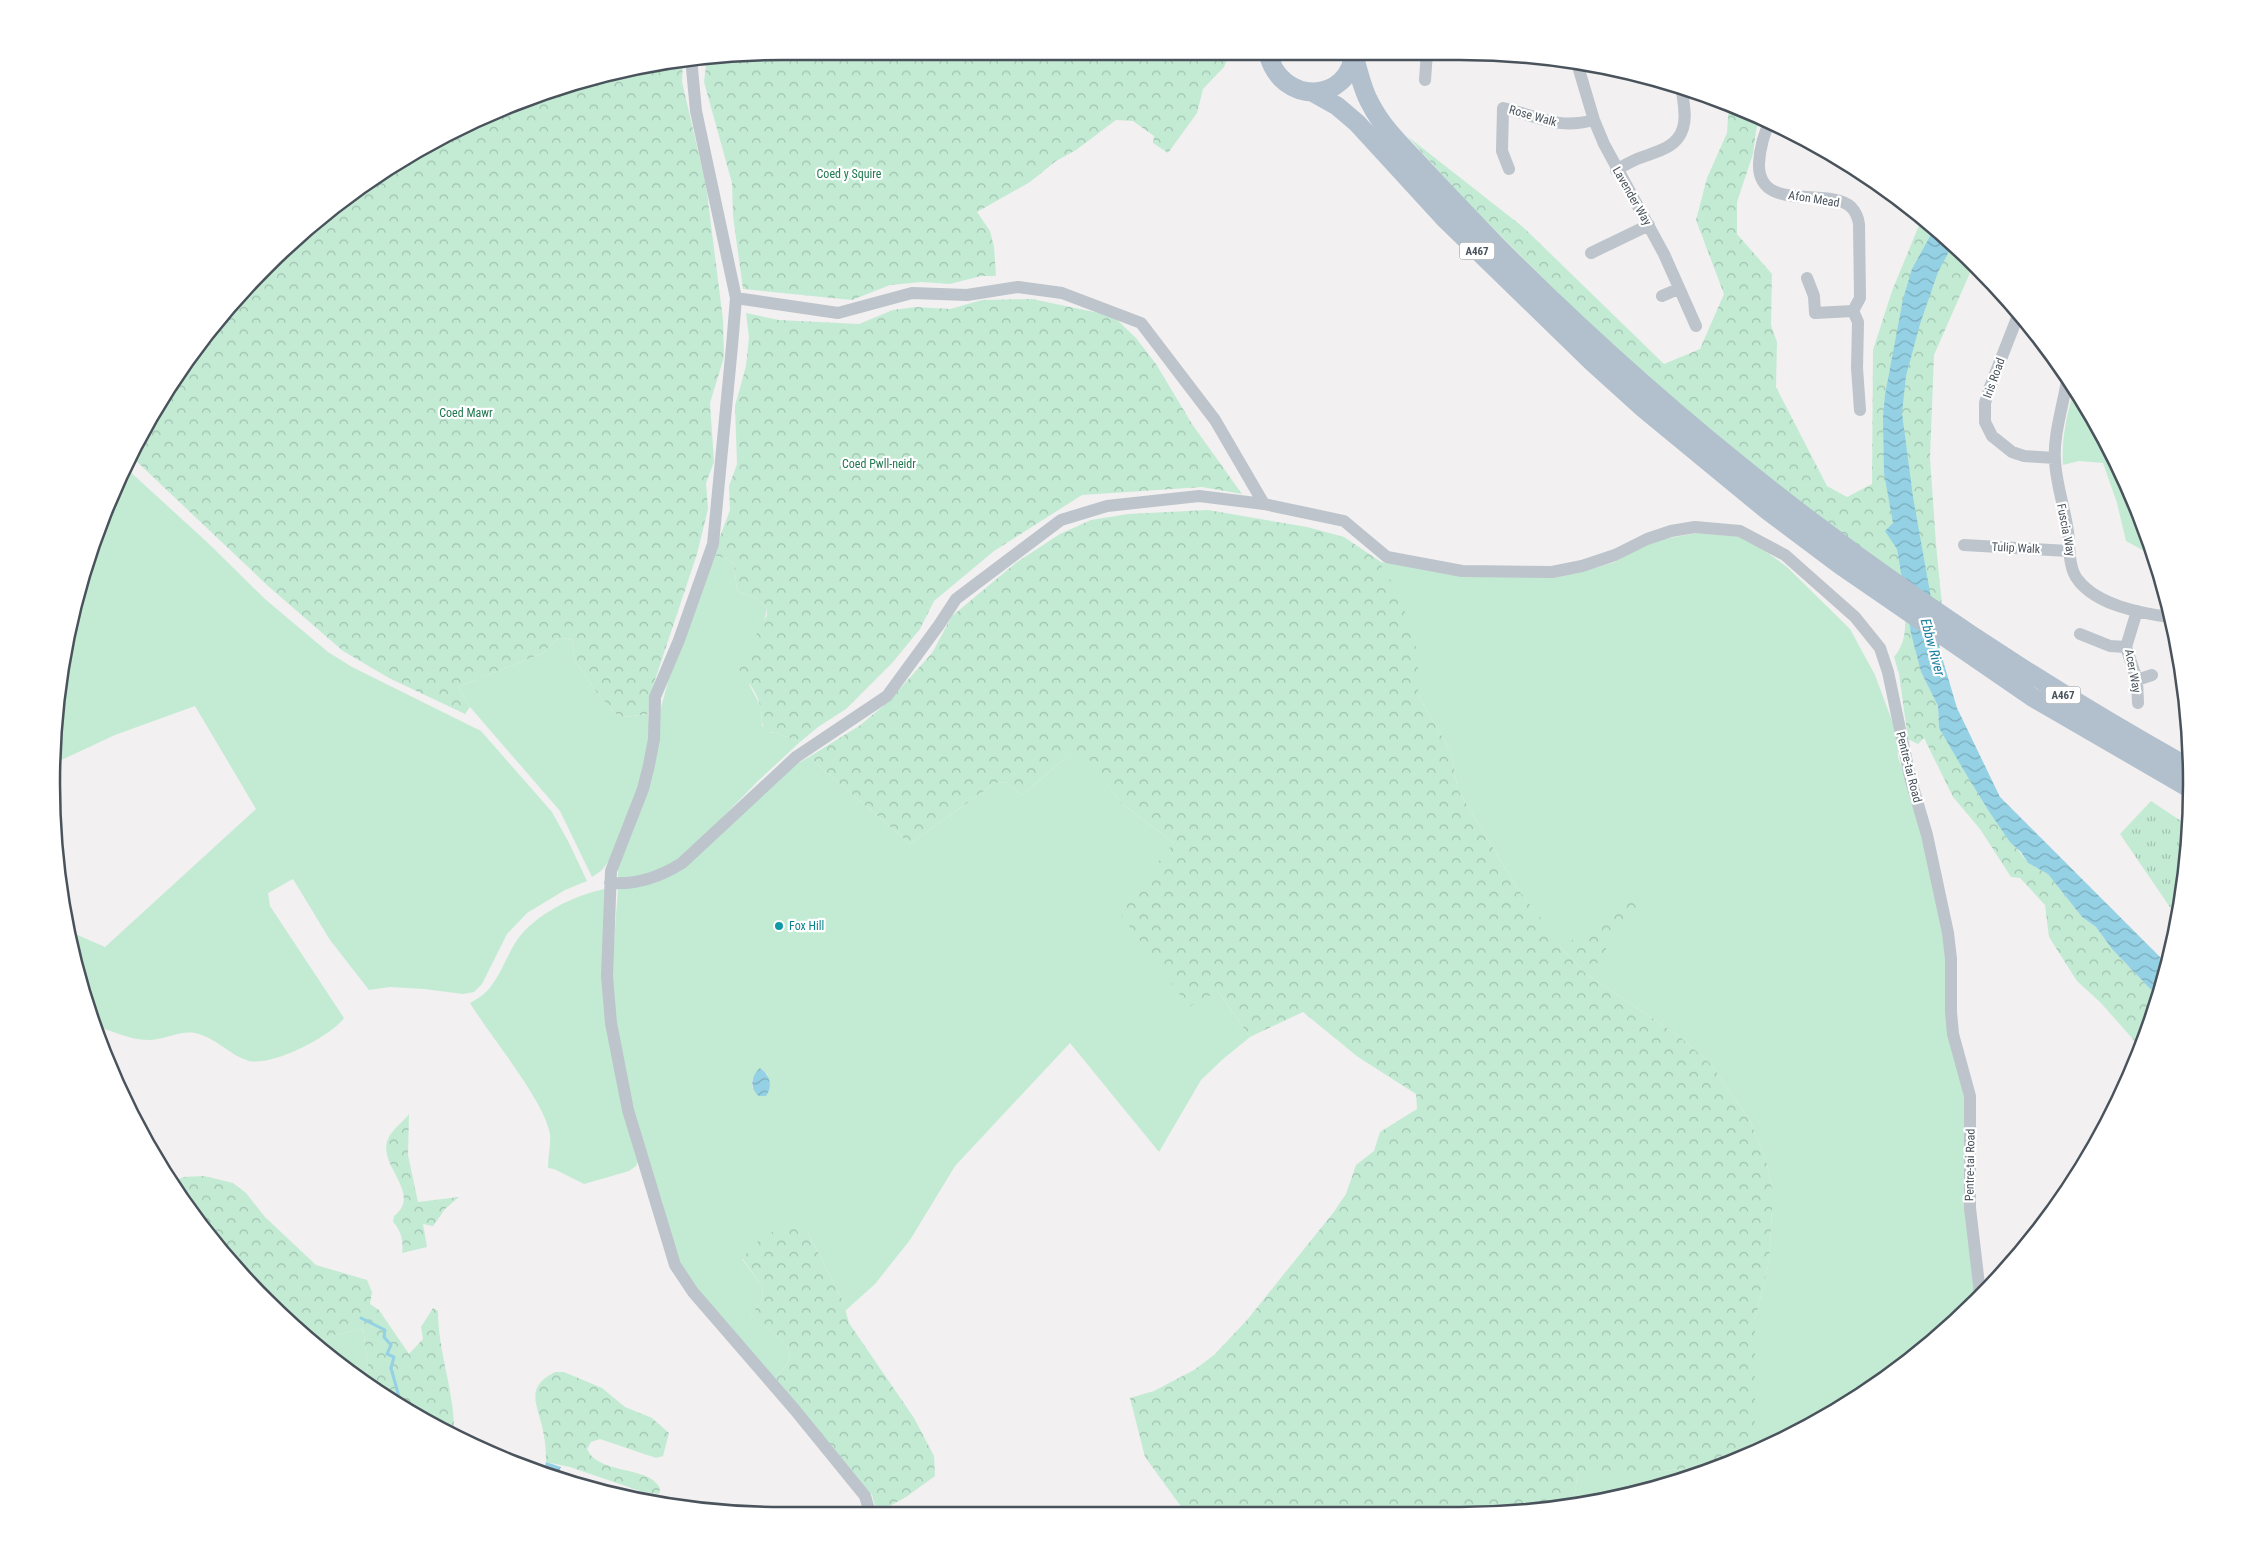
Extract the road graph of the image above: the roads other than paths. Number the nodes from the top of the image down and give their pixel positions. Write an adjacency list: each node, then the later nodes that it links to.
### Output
1 (1270, 60): 8 (main road)
2 (1352, 60): 8 (main road)
3 (1356, 60): 36 (main road, A467)
4 (1426, 60): 7 (street)
5 (692, 66): 19 (street)
6 (1583, 71): 10 (street, Lavender Way)
7 (1425, 80)
8 (1312, 92): 37 (main road, A467)
9 (1683, 95): 13 (street)
10 (1594, 120): 12 (street, Rose Walk); 13 (street, Lavender Way)
11 (1766, 129): 20 (street, Afon Mead)
12 (1509, 169)
13 (1616, 170): 14 (street, Lavender Way)
14 (1649, 225): 15 (street); 17 (street, Lavender Way)
15 (1591, 253)
16 (1807, 278): 20 (street)
17 (1678, 289): 18 (street); 22 (street, Lavender Way)
18 (1662, 296)
19 (736, 298): 26 (street); 38 (street)
20 (1853, 311): 24 (street, Afon Mead)
21 (2016, 322): 25 (street, Iris Road)
22 (1696, 326)
23 (2066, 390): 25 (street, Fuscia Way)
24 (1860, 410)
25 (2054, 458): 28 (street, Fuscia Way)
26 (1264, 504): 38 (street, Pentre-tai Road); 39 (street, Pentre-tai Road)
27 (1964, 545): 28 (street, Tulip Walk)
28 (2069, 551): 29 (street, Fuscia Way)
29 (2137, 611): 30 (street, Fuscia Way); 32 (street, Acer Way)
30 (2163, 616)
31 (2080, 634): 32 (street)
32 (2126, 647): 34 (street, Acer Way)
33 (2152, 676): 34 (street)
34 (2137, 680): 35 (street, Acer Way)
35 (2138, 703)
36 (2182, 764)
37 (2183, 785)
38 (610, 883): 40 (street)
39 (1979, 1286)
40 (868, 1507)

